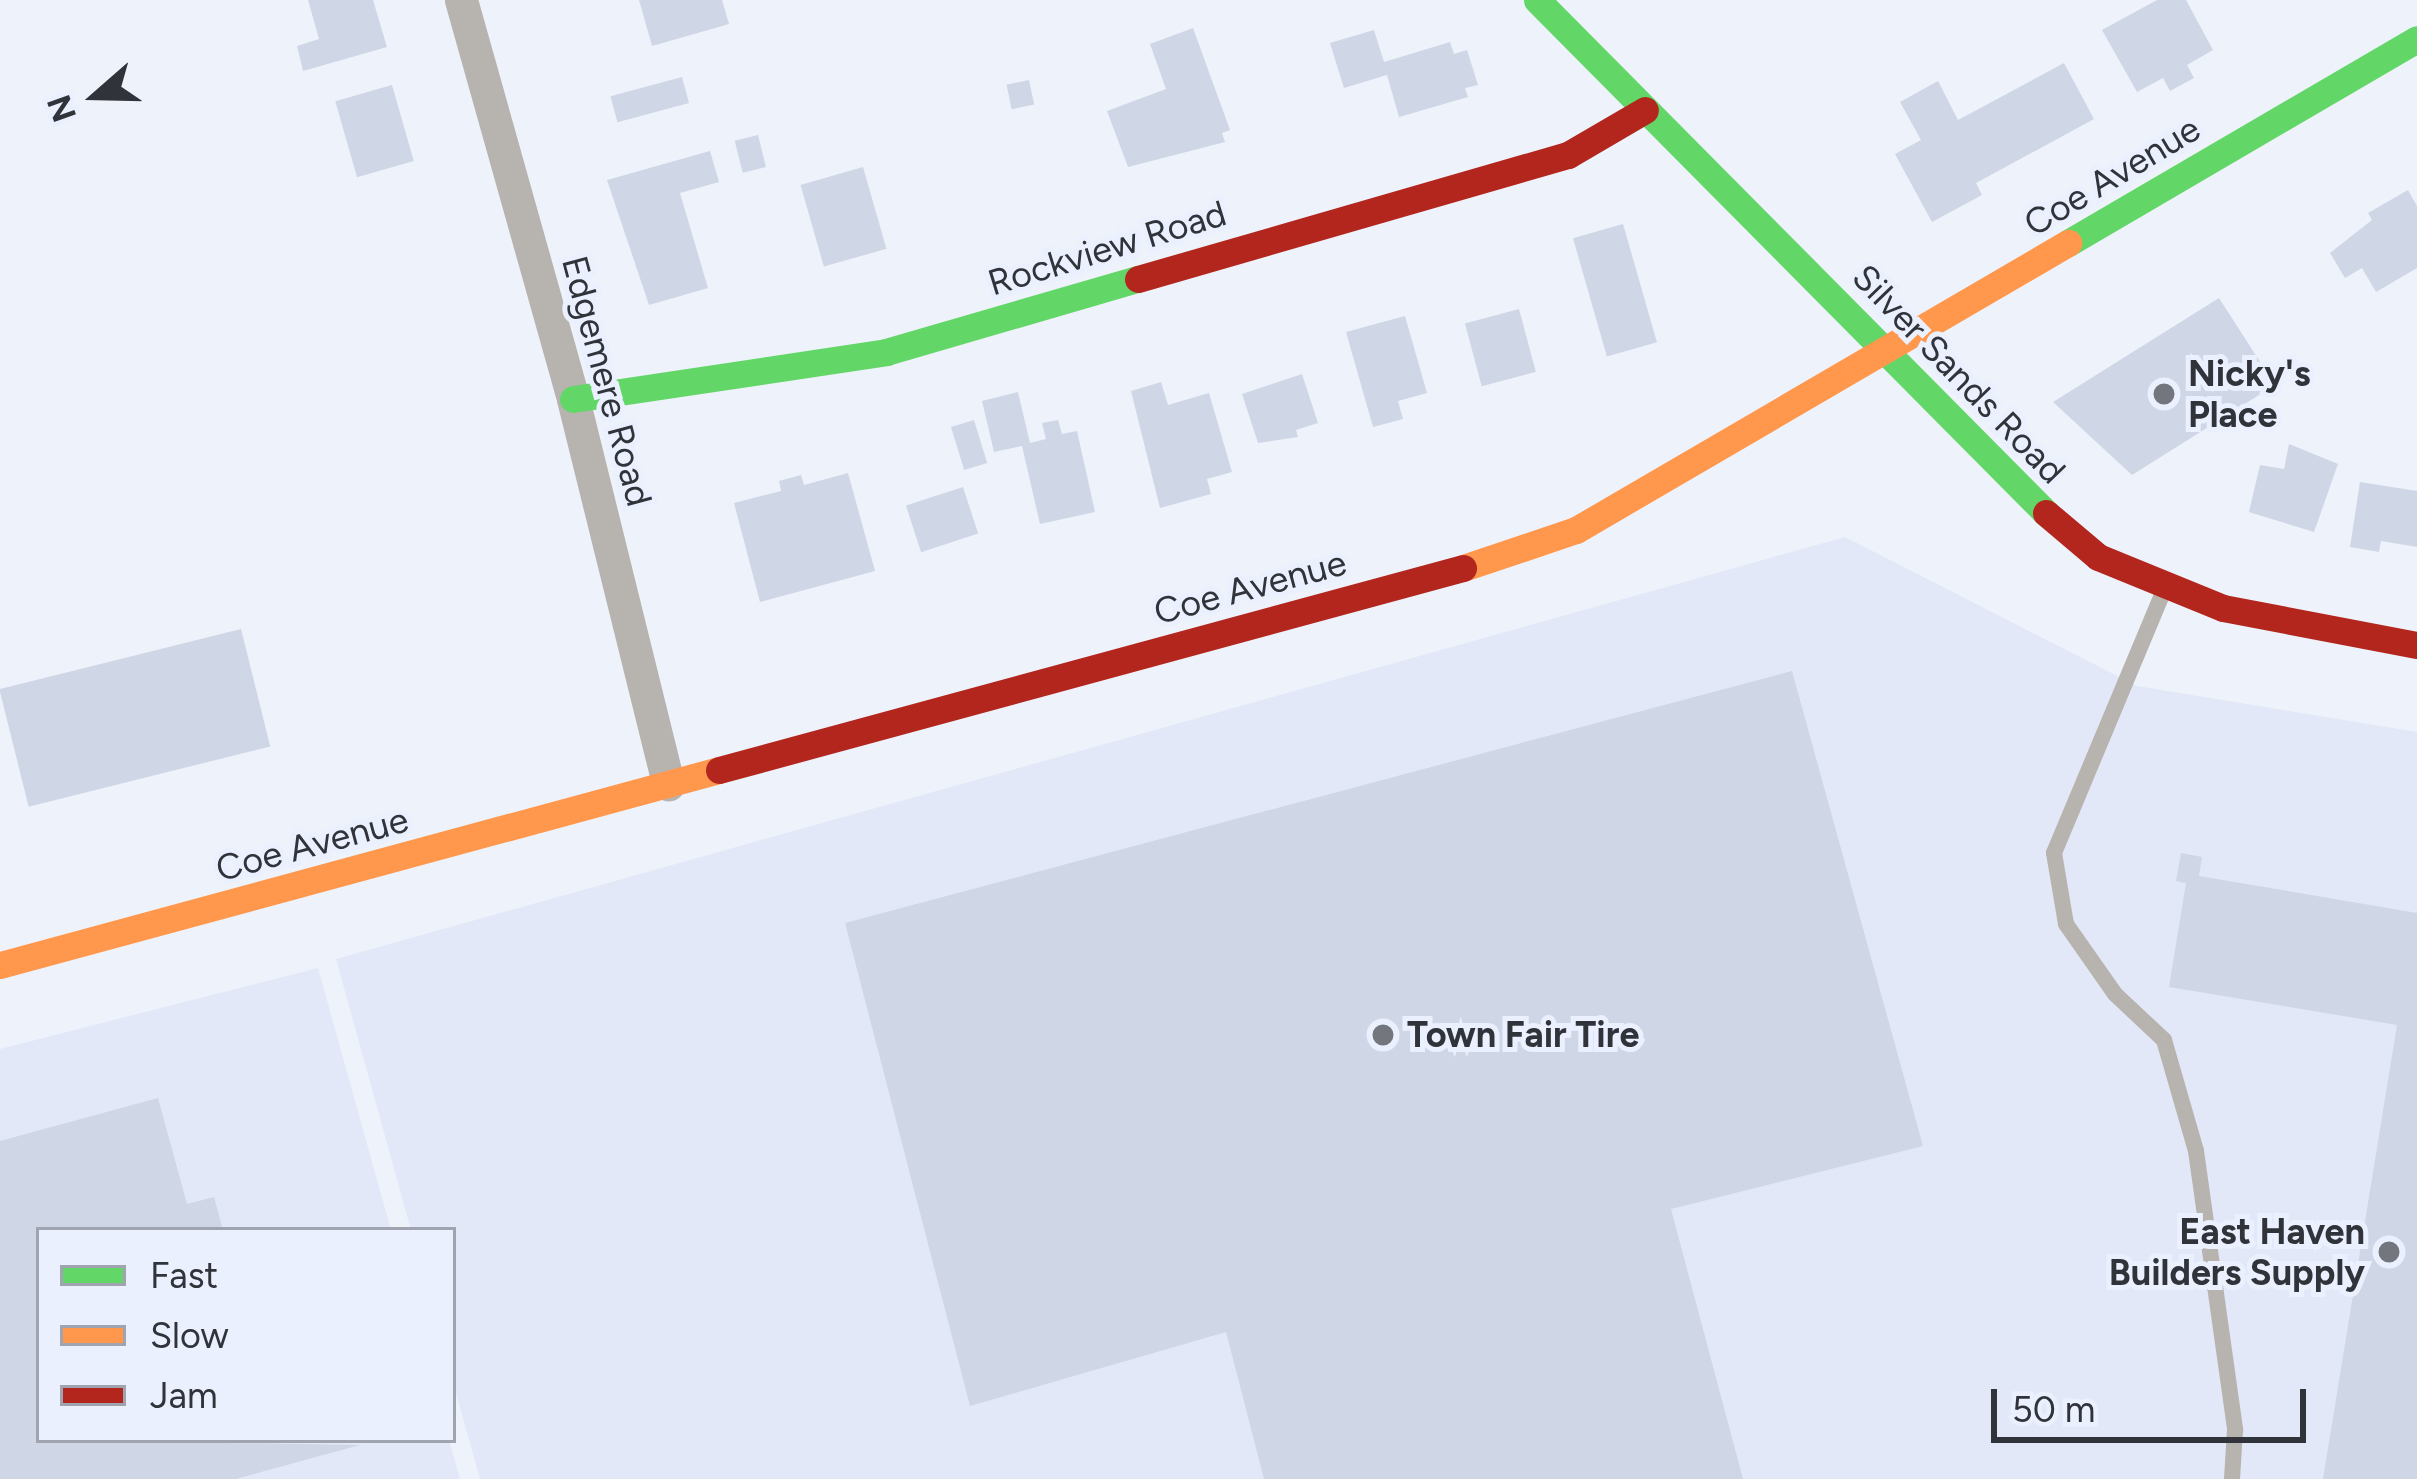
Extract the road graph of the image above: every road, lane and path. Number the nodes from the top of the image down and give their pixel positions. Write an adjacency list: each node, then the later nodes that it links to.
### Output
1 (461, 0): 6 (street, Edgemere Road)
2 (1537, 0): 4 (main road, Silver Sands Road)
3 (2417, 39): 5 (main road, Coe Avenue)
4 (1645, 110): 5 (main road, Silver Sands Road); 6 (main road, Rockview Road)
5 (1886, 350): 7 (main road, Silver Sands Road); 9 (main road, Coe Avenue)
6 (574, 399): 9 (street, Edgemere Road)
7 (2164, 589): 8 (main road, Silver Sands Road); 11 (lane)
8 (2417, 645)
9 (668, 784): 10 (main road, Coe Avenue)
10 (0, 965)
11 (2231, 1479)

